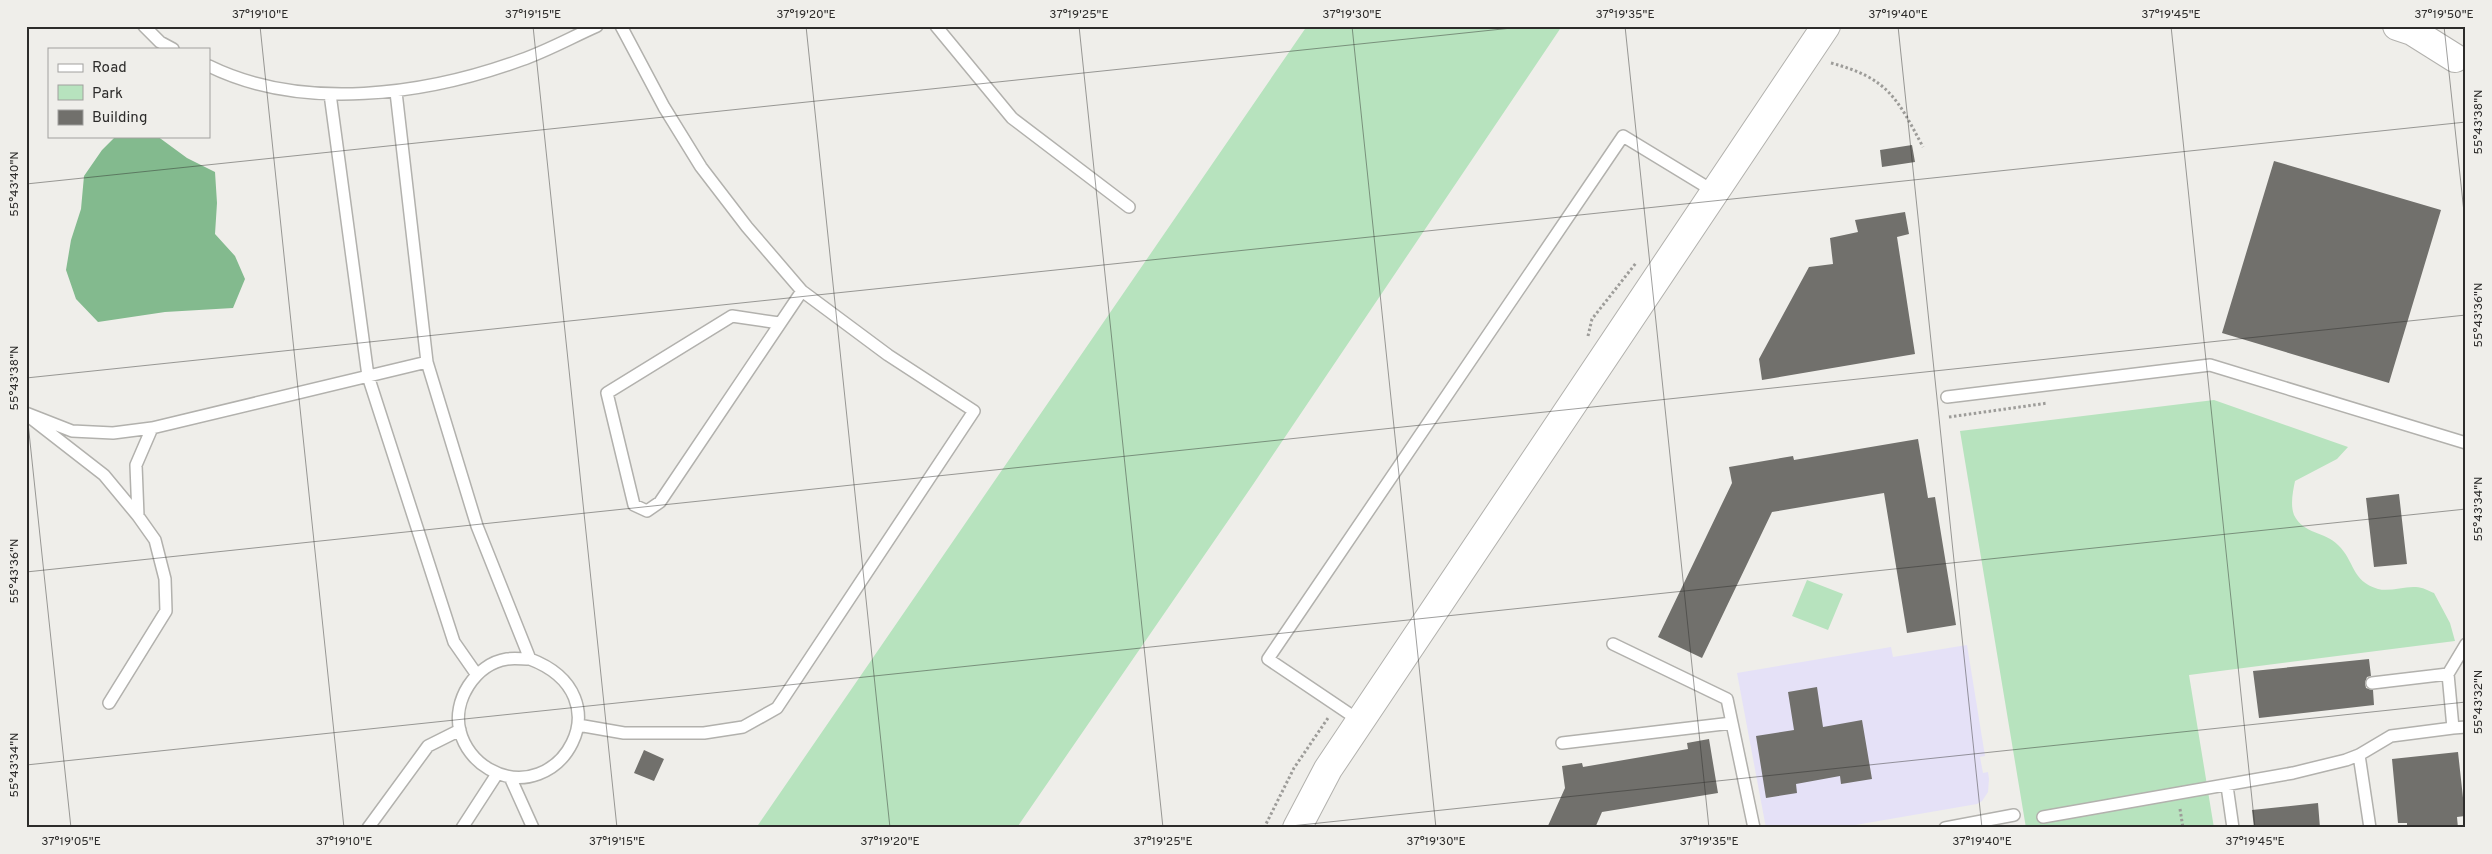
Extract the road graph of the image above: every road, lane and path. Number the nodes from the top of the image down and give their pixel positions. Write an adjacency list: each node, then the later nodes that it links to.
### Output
1 (144, 26): 8 (lane)
2 (597, 26): 12 (lane)
3 (621, 26): 17 (lane)
4 (936, 26): 16 (lane)
5 (1826, 26): 15 (street)
6 (2397, 26): 10 (street)
7 (2442, 26): 10 (street)
8 (171, 48)
9 (1831, 63): 14 (path)
10 (2460, 63)
11 (210, 66): 13 (lane)
12 (396, 92): 13 (lane); 19 (lane)
13 (330, 94): 20 (lane)
14 (1923, 147)
15 (1715, 192): 35 (street); 35 (lane)
16 (1129, 207)
17 (802, 291): 18 (lane); 37 (lane)
18 (779, 323): 18 (lane)
19 (427, 362): 20 (lane); 30 (lane)
20 (368, 376): 25 (lane); 31 (lane)
21 (1947, 397): 26 (lane)
22 (2051, 402): 24 (path)
23 (26, 414): 25 (lane); 27 (lane)
24 (1949, 417)
25 (152, 428): 27 (lane)
26 (2466, 443)
27 (138, 516): 34 (lane)
28 (1613, 644): 36 (lane)
29 (2466, 644): 32 (lane)
30 (530, 659): 31 (lane); 37 (lane)
31 (477, 674): 40 (lane)
32 (2448, 674): 33 (lane); 39 (lane)
33 (2372, 683)
34 (109, 703)
35 (1360, 721): 51 (street)
36 (1732, 723): 41 (lane); 52 (lane)
37 (578, 725): 44 (lane)
38 (2466, 727): 39 (lane)
39 (2453, 728): 42 (lane)
40 (460, 730): 43 (lane); 48 (lane)
41 (1562, 743)
42 (2360, 755): 45 (lane); 55 (lane)
43 (497, 774): 44 (lane); 49 (lane)
44 (510, 777): 50 (lane)
45 (2227, 786): 47 (lane); 54 (lane)
46 (2014, 815): 53 (lane)
47 (2043, 816)
48 (368, 828)
49 (462, 828)
50 (533, 828)
51 (1297, 828)
52 (1754, 828)
53 (1945, 828)
54 (2233, 828)
55 (2370, 828)

